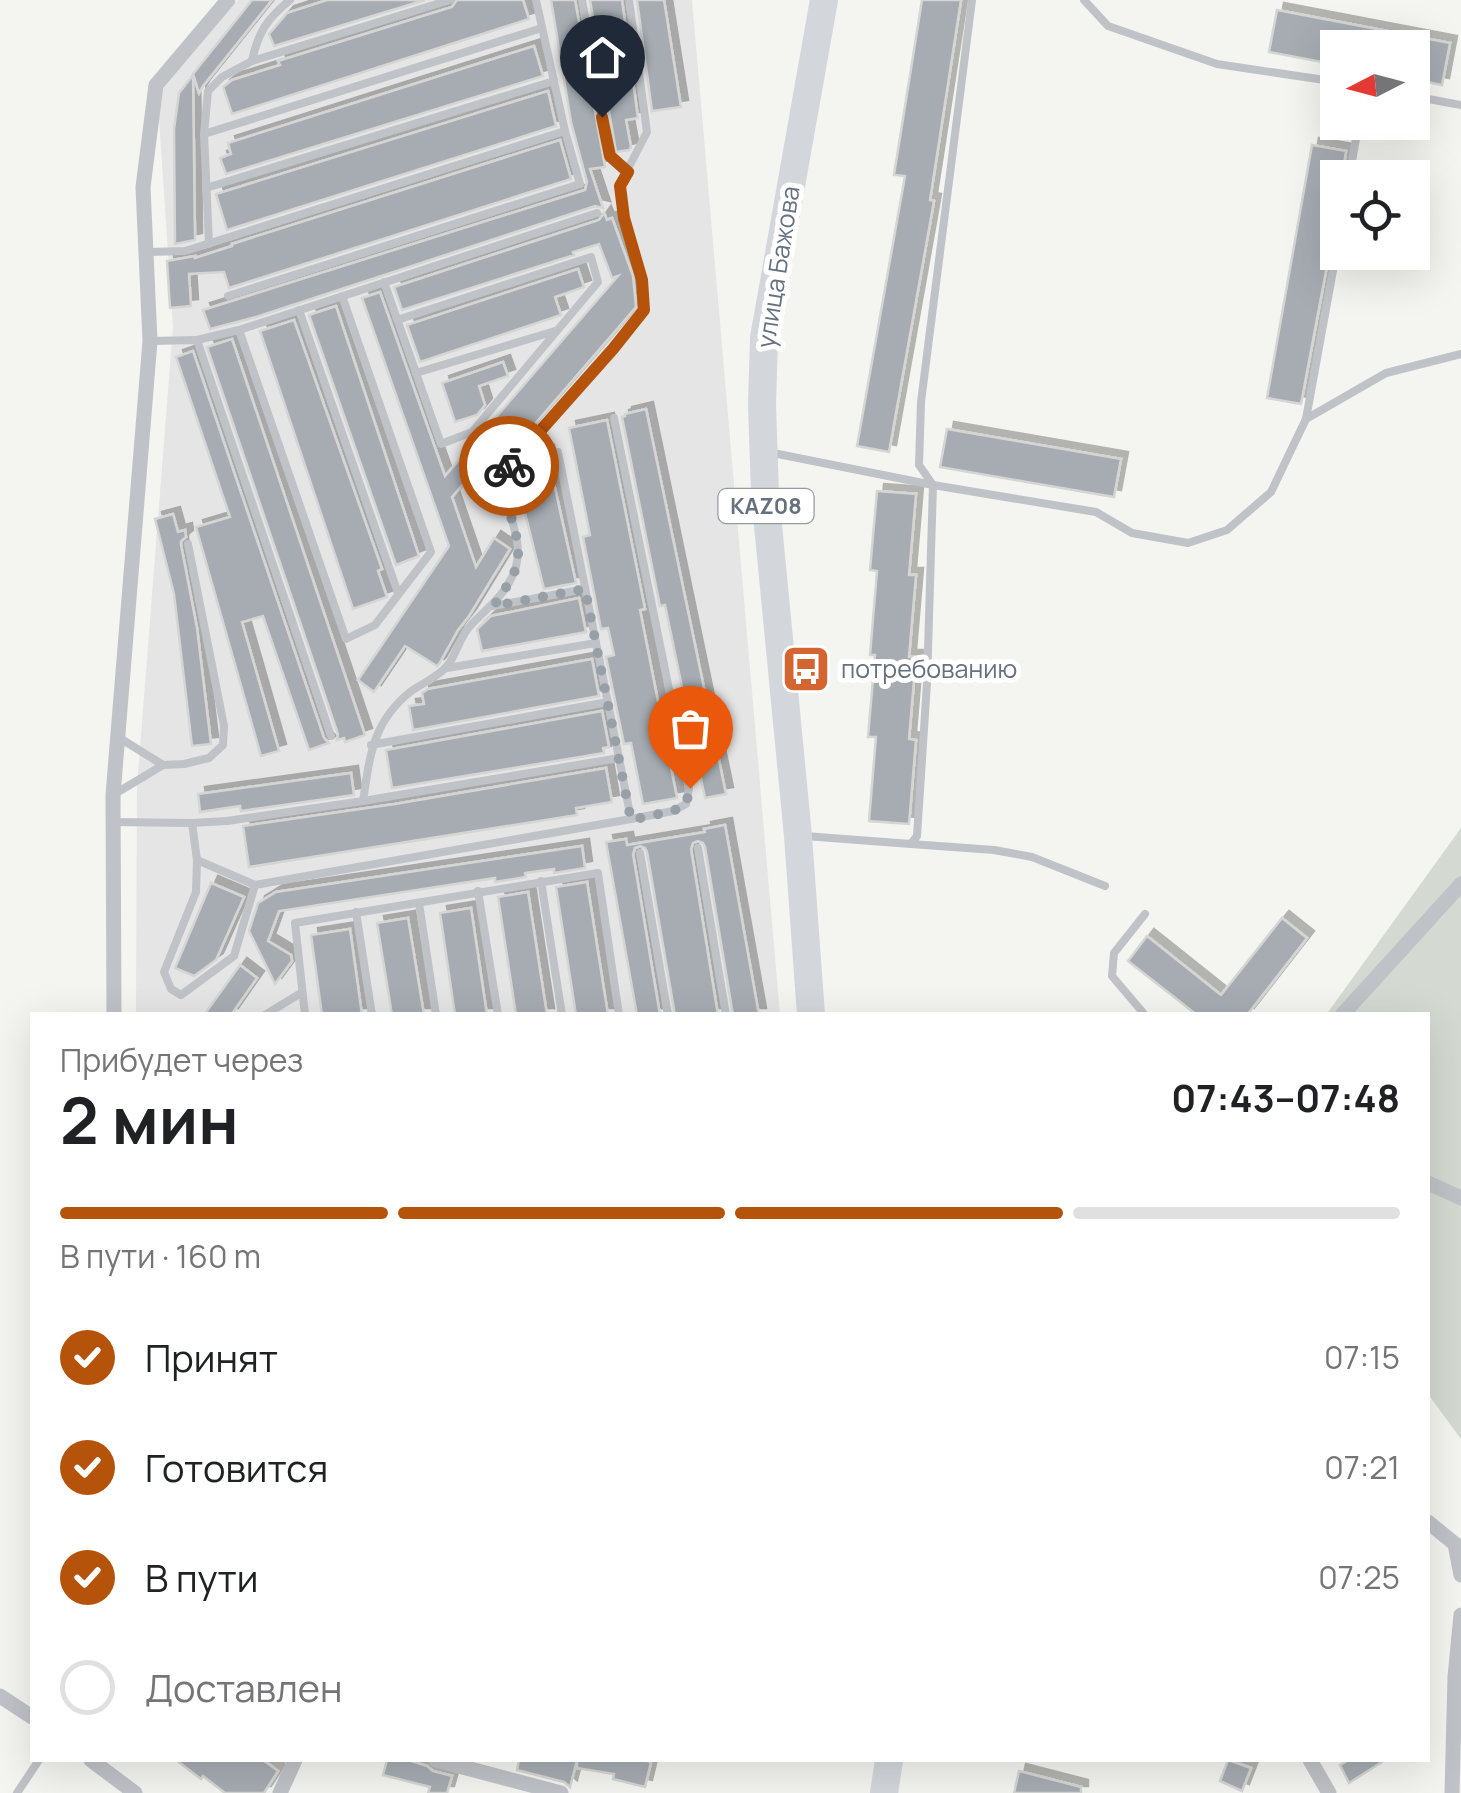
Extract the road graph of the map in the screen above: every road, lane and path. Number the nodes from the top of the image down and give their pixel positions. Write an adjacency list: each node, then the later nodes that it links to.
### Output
1 (228, 0): 22 (street)
2 (290, 0): 11 (lane)
3 (450, 0): 11 (lane)
4 (536, 0): 10 (lane)
5 (582, 0): 18 (lane)
6 (629, 0): 18 (lane)
7 (824, 0): 38 (highway, улица Бажова / KAZ08)
8 (972, 0): 39 (lane)
9 (1084, 0): 12 (lane)
10 (542, 28): 13 (lane); 17 (lane)
11 (252, 61): 17 (lane)
12 (1320, 79)
13 (554, 80): 16 (lane); 19 (lane)
14 (1430, 100): 15 (lane)
15 (1461, 106)
16 (565, 131): 21 (lane); 25 (lane)
17 (204, 134): 19 (lane)
18 (628, 172): 43 (lane)
19 (206, 188): 21 (lane)
20 (597, 213): 24 (lane)
21 (209, 244): 22 (lane)
22 (147, 252): 32 (street)
23 (1333, 270): 36 (lane)
24 (384, 282): 26 (lane); 28 (lane)
25 (228, 296)
26 (342, 296): 27 (lane); 42 (lane)
27 (299, 310): 29 (lane); 42 (lane)
28 (397, 320): 30 (lane); 34 (lane)
29 (239, 330): 31 (lane); 42 (lane)
30 (556, 330): 34 (lane); 34 (lane)
31 (197, 340): 32 (lane); 47 (lane)
32 (150, 341): 48 (street)
33 (1461, 354): 36 (lane)
34 (416, 373)
35 (614, 418): 54 (lane)
36 (1306, 420): 39 (lane)
37 (558, 452): 41 (lane)
38 (764, 452): 39 (lane); 57 (highway, улица Бажова / KAZ08)
39 (933, 485): 58 (lane)
40 (188, 544): 51 (lane)
41 (585, 589): 43 (lane); 44 (lane)
42 (398, 593)
43 (494, 606): 45 (lane)
44 (596, 643): 45 (lane); 46 (lane)
45 (447, 668): 49 (lane)
46 (608, 702): 49 (lane); 50 (lane)
47 (331, 736)
48 (118, 737): 51 (lane); 52 (street)
49 (371, 745): 53 (lane)
50 (619, 758): 53 (lane); 54 (lane)
51 (163, 766): 52 (lane)
52 (114, 795): 55 (street)
53 (363, 801): 56 (lane)
54 (631, 820): 64 (lane)
55 (113, 822): 56 (lane); 71 (street)
56 (192, 823): 61 (lane)
57 (798, 836): 58 (lane); 81 (highway, улица Бажова / KAZ08)
58 (912, 844): 65 (lane)
59 (698, 848): 80 (lane)
60 (640, 853): 79 (lane)
61 (197, 860): 64 (lane); 64 (lane)
62 (542, 881): 66 (lane); 77 (lane); 78 (lane)
63 (1461, 884): 83 (street)
64 (255, 885)
65 (1106, 886)
66 (478, 892): 67 (lane); 76 (lane)
67 (419, 902): 68 (lane); 75 (lane)
68 (356, 912): 70 (lane); 74 (lane)
69 (1145, 914): 82 (lane)
70 (301, 993): 72 (lane); 73 (lane)
71 (114, 1012)
72 (270, 1012)
73 (304, 1012)
74 (372, 1012)
75 (436, 1012)
76 (498, 1012)
77 (562, 1012)
78 (619, 1012)
79 (667, 1012)
80 (725, 1012)
81 (810, 1012)
82 (1142, 1012)
83 (1345, 1012)
84 (1430, 1184): 85 (street)
85 (1461, 1198)
86 (1430, 1524): 87 (street)
87 (1461, 1575)
88 (1461, 1615): 103 (street)
89 (0, 1696): 90 (street)
90 (30, 1717)
91 (38, 1762): 97 (lane)
92 (94, 1762): 98 (street)
93 (294, 1762): 99 (street)
94 (444, 1762): 100 (street)
95 (889, 1762): 101 (highway)
96 (1311, 1762): 102 (street)
97 (17, 1793)
98 (135, 1793)
99 (280, 1793)
100 (561, 1793)
101 (884, 1793)
102 (1328, 1793)
103 (1452, 1793)

